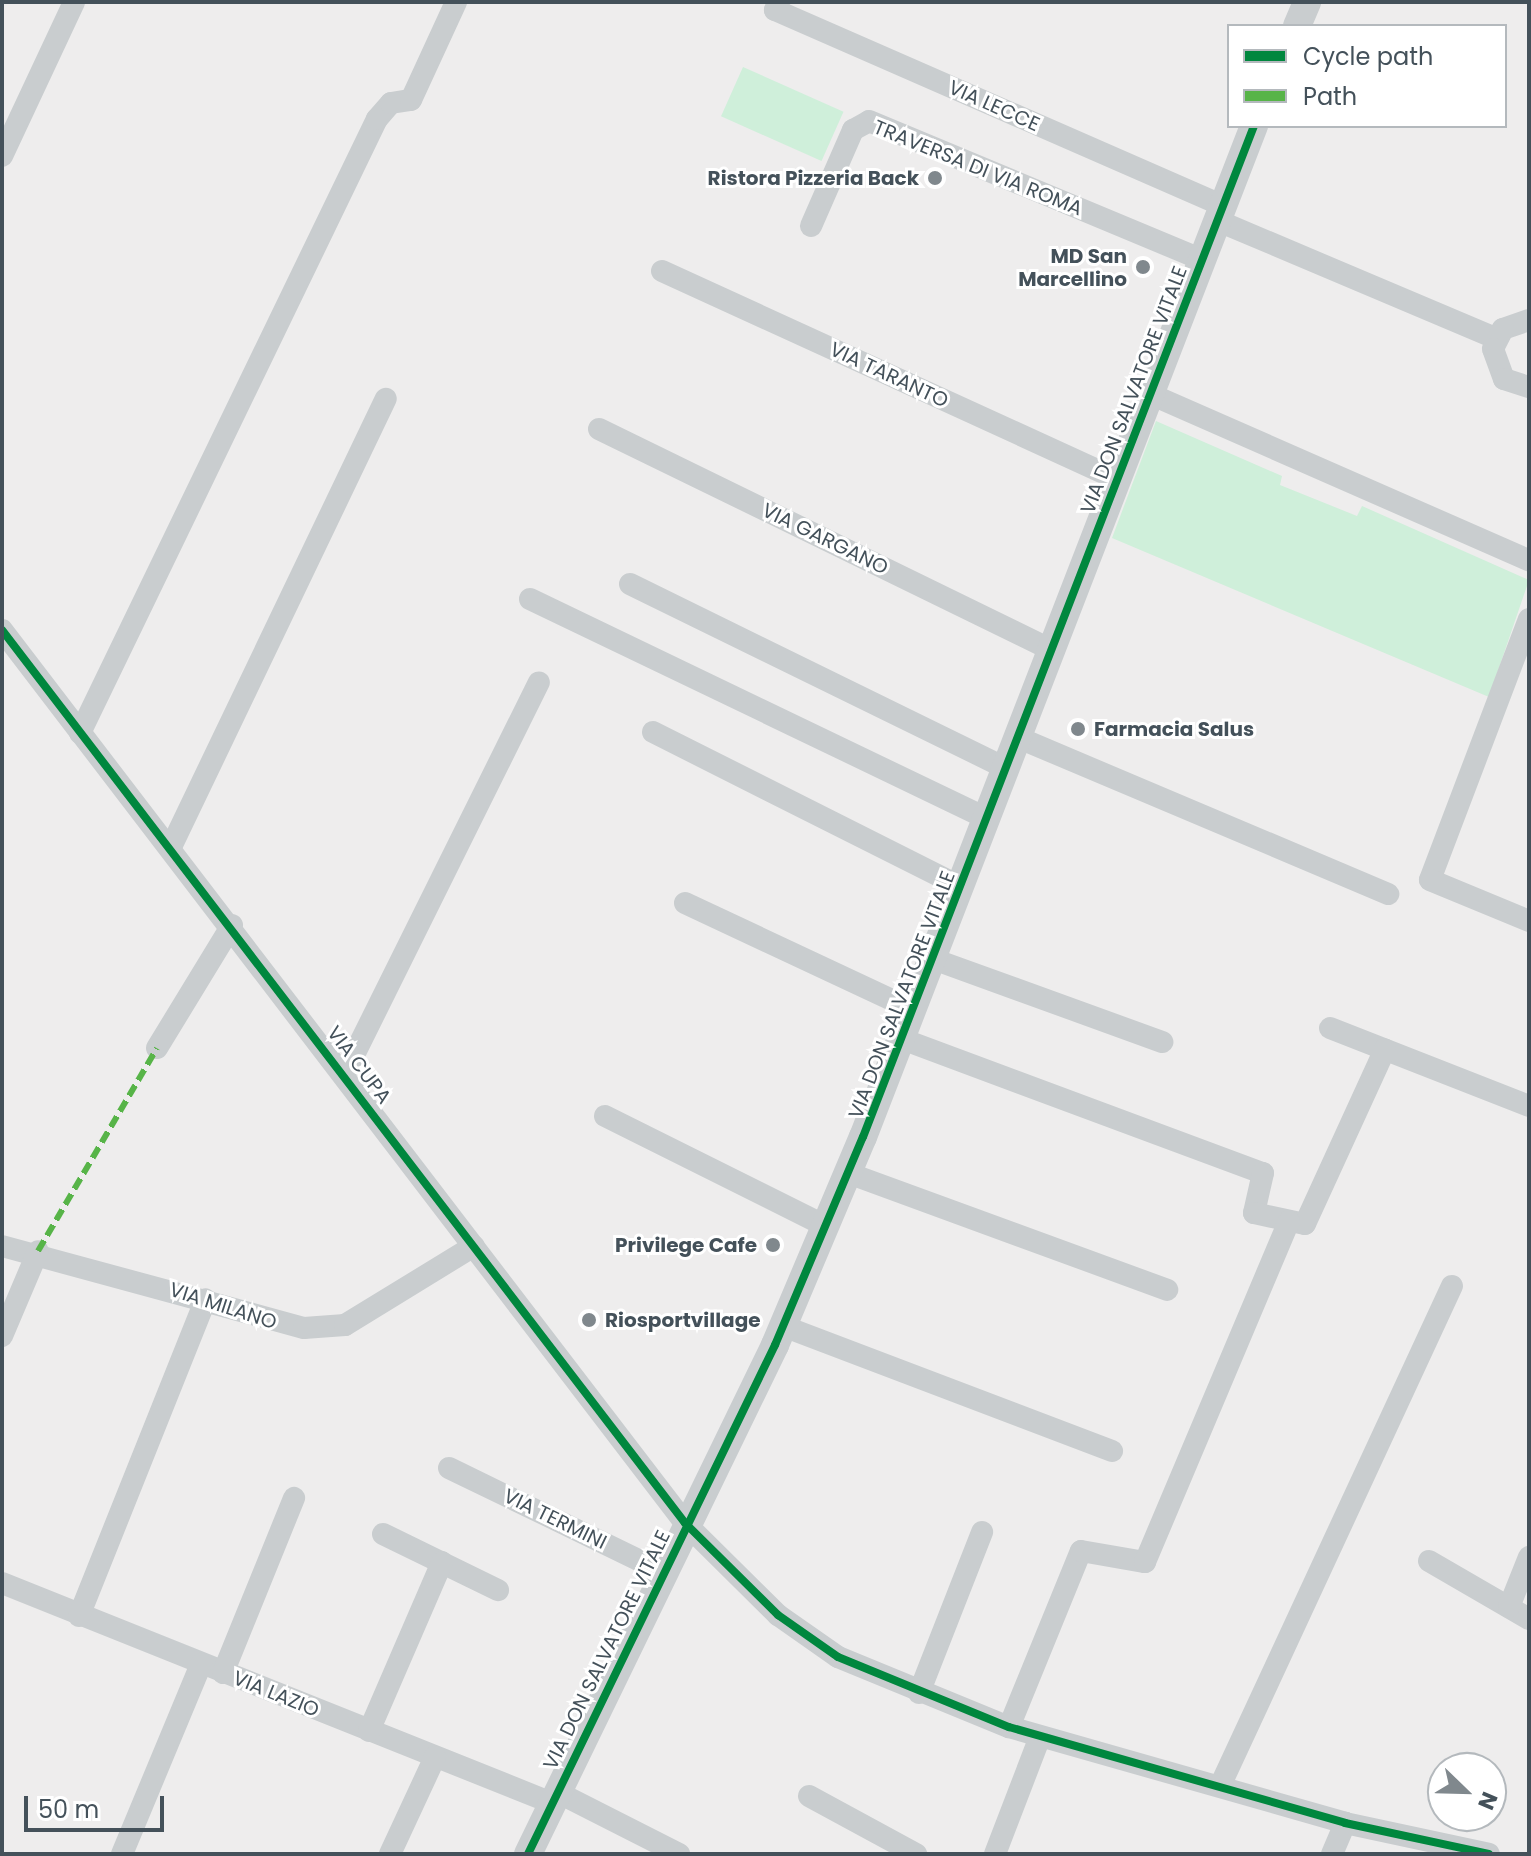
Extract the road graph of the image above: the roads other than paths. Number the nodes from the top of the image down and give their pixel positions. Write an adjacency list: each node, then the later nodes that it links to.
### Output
1 (74, 2): 7 (street)
2 (456, 2): 27 (street)
3 (779, 2): 8 (street, VIA LECCE)
4 (1307, 2): 5 (street)
5 (1298, 24)
6 (1253, 128): 8 (street, VIA DON SALVATORE VITALE)
7 (2, 156)
8 (1219, 213): 10 (street, VIA DON SALVATORE VITALE); 13 (street)
9 (811, 226): 10 (street, TRAVERSA DI VIA ROMA)
10 (1201, 259): 15 (street, VIA DON SALVATORE VITALE)
11 (662, 271): 18 (street, VIA TARANTO)
12 (1529, 320): 13 (street)
13 (1496, 338): 14 (street)
14 (1529, 387)
15 (1150, 394): 18 (street, VIA DON SALVATORE VITALE); 19 (street)
16 (386, 399): 31 (street)
17 (599, 429): 24 (street, VIA GARGANO)
18 (1117, 479): 24 (street, VIA DON SALVATORE VITALE)
19 (1529, 560)
20 (630, 584): 29 (street)
21 (530, 599): 30 (street)
22 (1529, 619): 35 (street)
23 (2, 630): 27 (street, VIA CUPA)
24 (1052, 650): 28 (street, VIA DON SALVATORE VITALE)
25 (539, 682): 44 (street)
26 (653, 732): 32 (street)
27 (80, 733): 31 (street, VIA CUPA)
28 (1019, 738): 29 (street, VIA DON SALVATORE VITALE); 33 (street)
29 (1007, 769): 30 (street, VIA DON SALVATORE VITALE)
30 (988, 819): 32 (street, VIA DON SALVATORE VITALE)
31 (171, 847): 36 (street, VIA CUPA)
32 (961, 887): 37 (street, VIA DON SALVATORE VITALE)
33 (1388, 894)
34 (685, 903): 38 (street)
35 (1529, 921)
36 (232, 925): 42 (street); 44 (street, VIA CUPA)
37 (933, 959): 38 (street, VIA DON SALVATORE VITALE); 41 (street)
38 (913, 1010): 40 (street, VIA DON SALVATORE VITALE)
39 (1330, 1028): 43 (street)
40 (902, 1039): 47 (street, VIA DON SALVATORE VITALE); 48 (street)
41 (1162, 1042)
42 (157, 1048)
43 (1385, 1049): 45 (street); 48 (street)
44 (345, 1073): 51 (street, VIA CUPA)
45 (1529, 1106)
46 (605, 1116): 49 (street)
47 (848, 1173): 49 (street, VIA DON SALVATORE VITALE); 54 (street)
48 (1289, 1221): 76 (street)
49 (824, 1225): 56 (street, VIA DON SALVATORE VITALE)
50 (2, 1246): 52 (street, VIA MILANO)
51 (474, 1246): 55 (street, VIA MILANO); 61 (street, VIA CUPA)
52 (38, 1251): 55 (street, VIA MILANO); 57 (street)
53 (1452, 1286): 80 (street)
54 (1167, 1290)
55 (206, 1299): 71 (street)
56 (783, 1326): 58 (street); 61 (street, VIA DON SALVATORE VITALE)
57 (2, 1336)
58 (1112, 1451)
59 (449, 1468): 67 (street, VIA TERMINI)
60 (294, 1498): 74 (street)
61 (685, 1523): 67 (street, VIA DON SALVATORE VITALE); 75 (street, VIA CUPA)
62 (982, 1532): 75 (street)
63 (383, 1534): 66 (street)
64 (1529, 1557): 70 (street)
65 (1429, 1561): 70 (street)
66 (442, 1562): 69 (street); 77 (street)
67 (661, 1571): 82 (street, VIA DON SALVATORE VITALE)
68 (2, 1583): 71 (street, VIA LAZIO)
69 (498, 1590)
70 (1509, 1607): 72 (street)
71 (79, 1616): 73 (street, VIA LAZIO)
72 (1529, 1619)
73 (201, 1664): 74 (street, VIA LAZIO); 84 (street)
74 (223, 1673): 77 (street, VIA LAZIO)
75 (919, 1693): 76 (street, VIA CUPA)
76 (1009, 1727): 78 (street, VIA CUPA)
77 (369, 1731): 79 (street, VIA LAZIO)
78 (1040, 1737): 80 (street, VIA CUPA); 89 (street)
79 (435, 1757): 82 (street, VIA LAZIO); 85 (street)
80 (1221, 1784): 83 (street, VIA CUPA)
81 (809, 1796): 88 (street)
82 (554, 1798): 86 (street, VIA DON SALVATORE VITALE); 87 (street, VIA LAZIO)
83 (1345, 1823): 90 (street); 91 (street, VIA CUPA)
84 (122, 1854)
85 (390, 1854)
86 (528, 1854)
87 (679, 1854)
88 (916, 1854)
89 (995, 1854)
90 (1332, 1854)
91 (1489, 1854)

